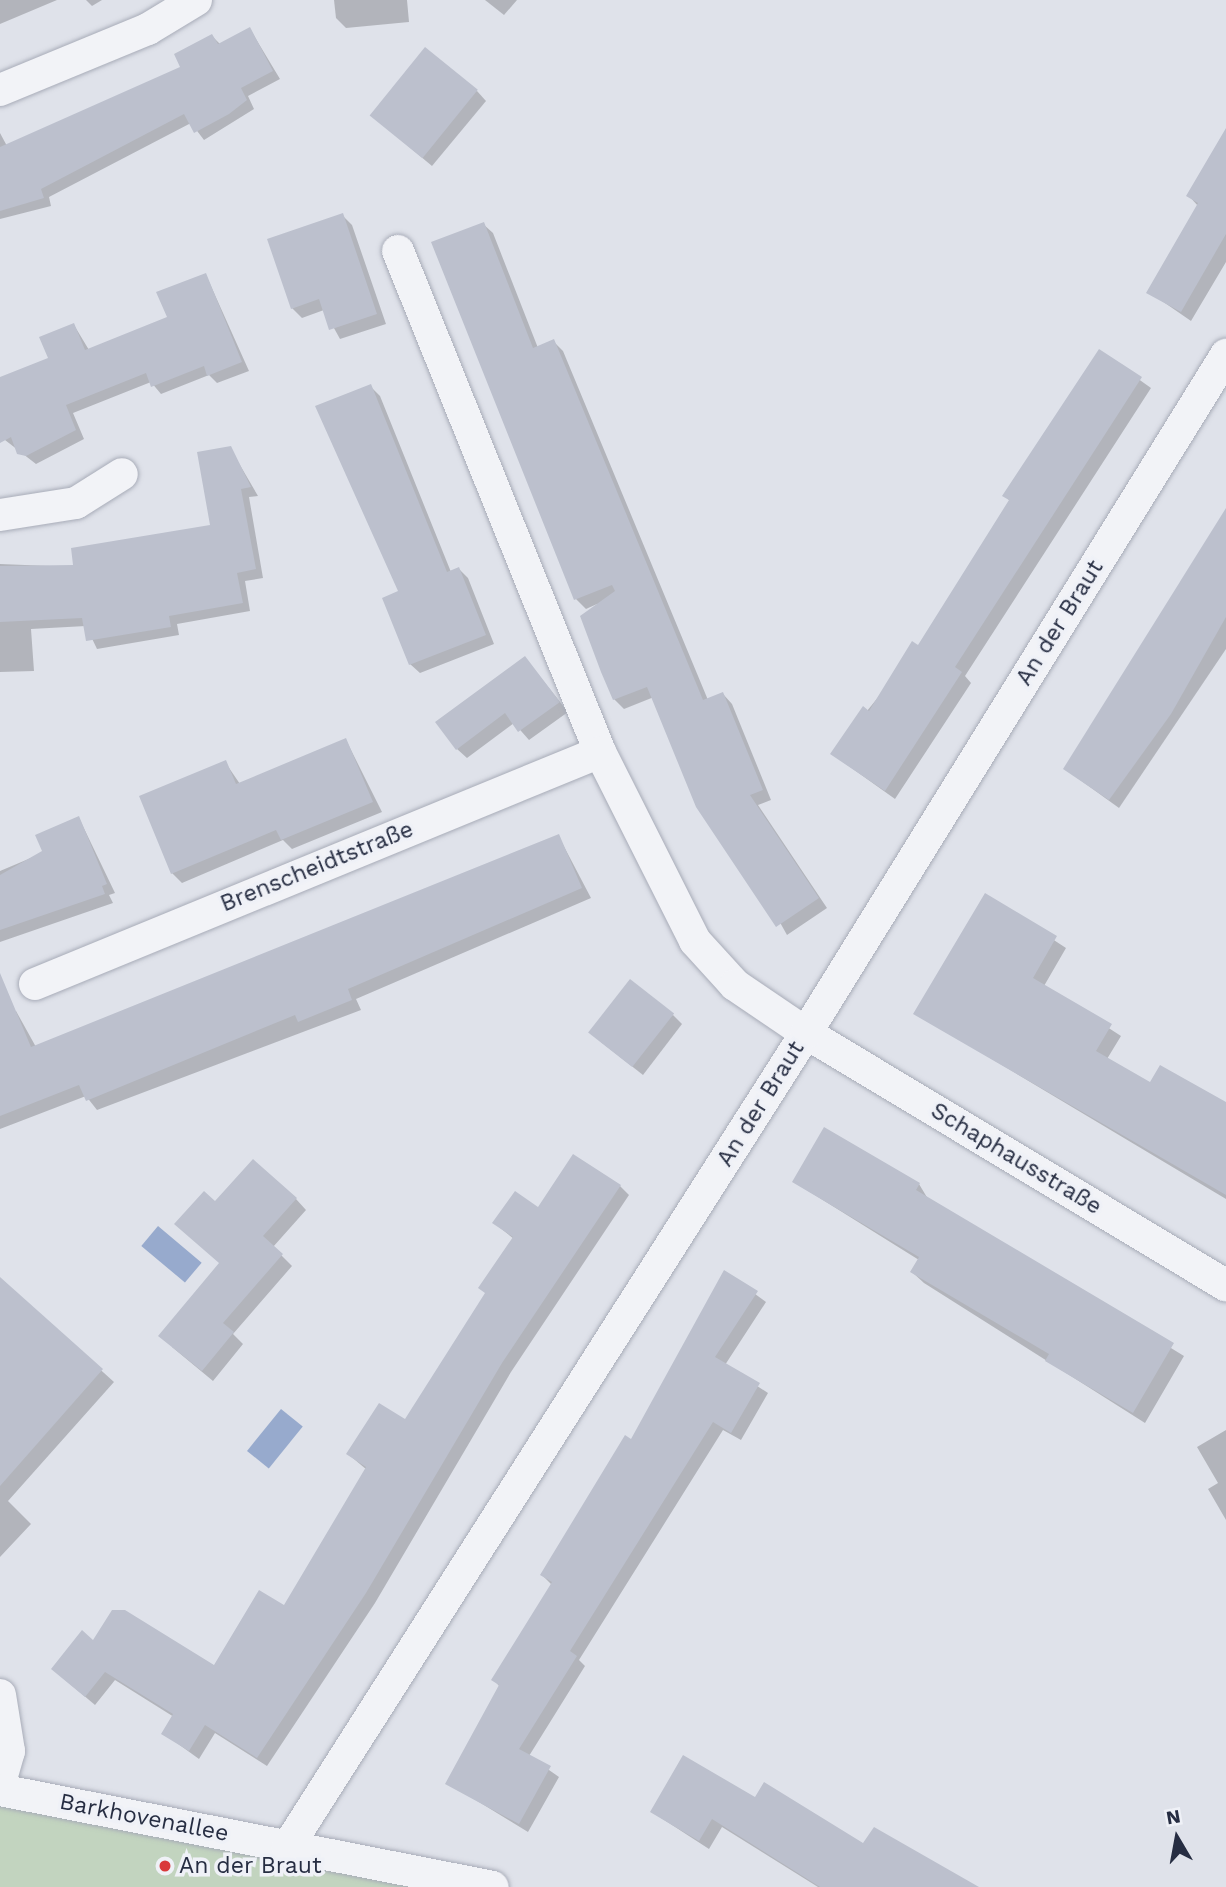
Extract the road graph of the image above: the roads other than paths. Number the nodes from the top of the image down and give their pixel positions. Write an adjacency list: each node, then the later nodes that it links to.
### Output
1 (196, 0): 2 (street)
2 (0, 90)
3 (398, 251): 7 (street)
4 (1226, 355): 9 (street, An der Braut)
5 (122, 474): 6 (street)
6 (0, 515)
7 (600, 752): 8 (street, Brenscheidtstraße); 9 (street)
8 (34, 984)
9 (806, 1033): 10 (street, Schaphausstraße); 14 (street, An der Braut)
10 (1226, 1284)
11 (0, 1695): 12 (street)
12 (0, 1783)
13 (0, 1790): 14 (street, Barkhovenallee)
14 (286, 1848): 15 (street, Barkhovenallee)
15 (493, 1887)

